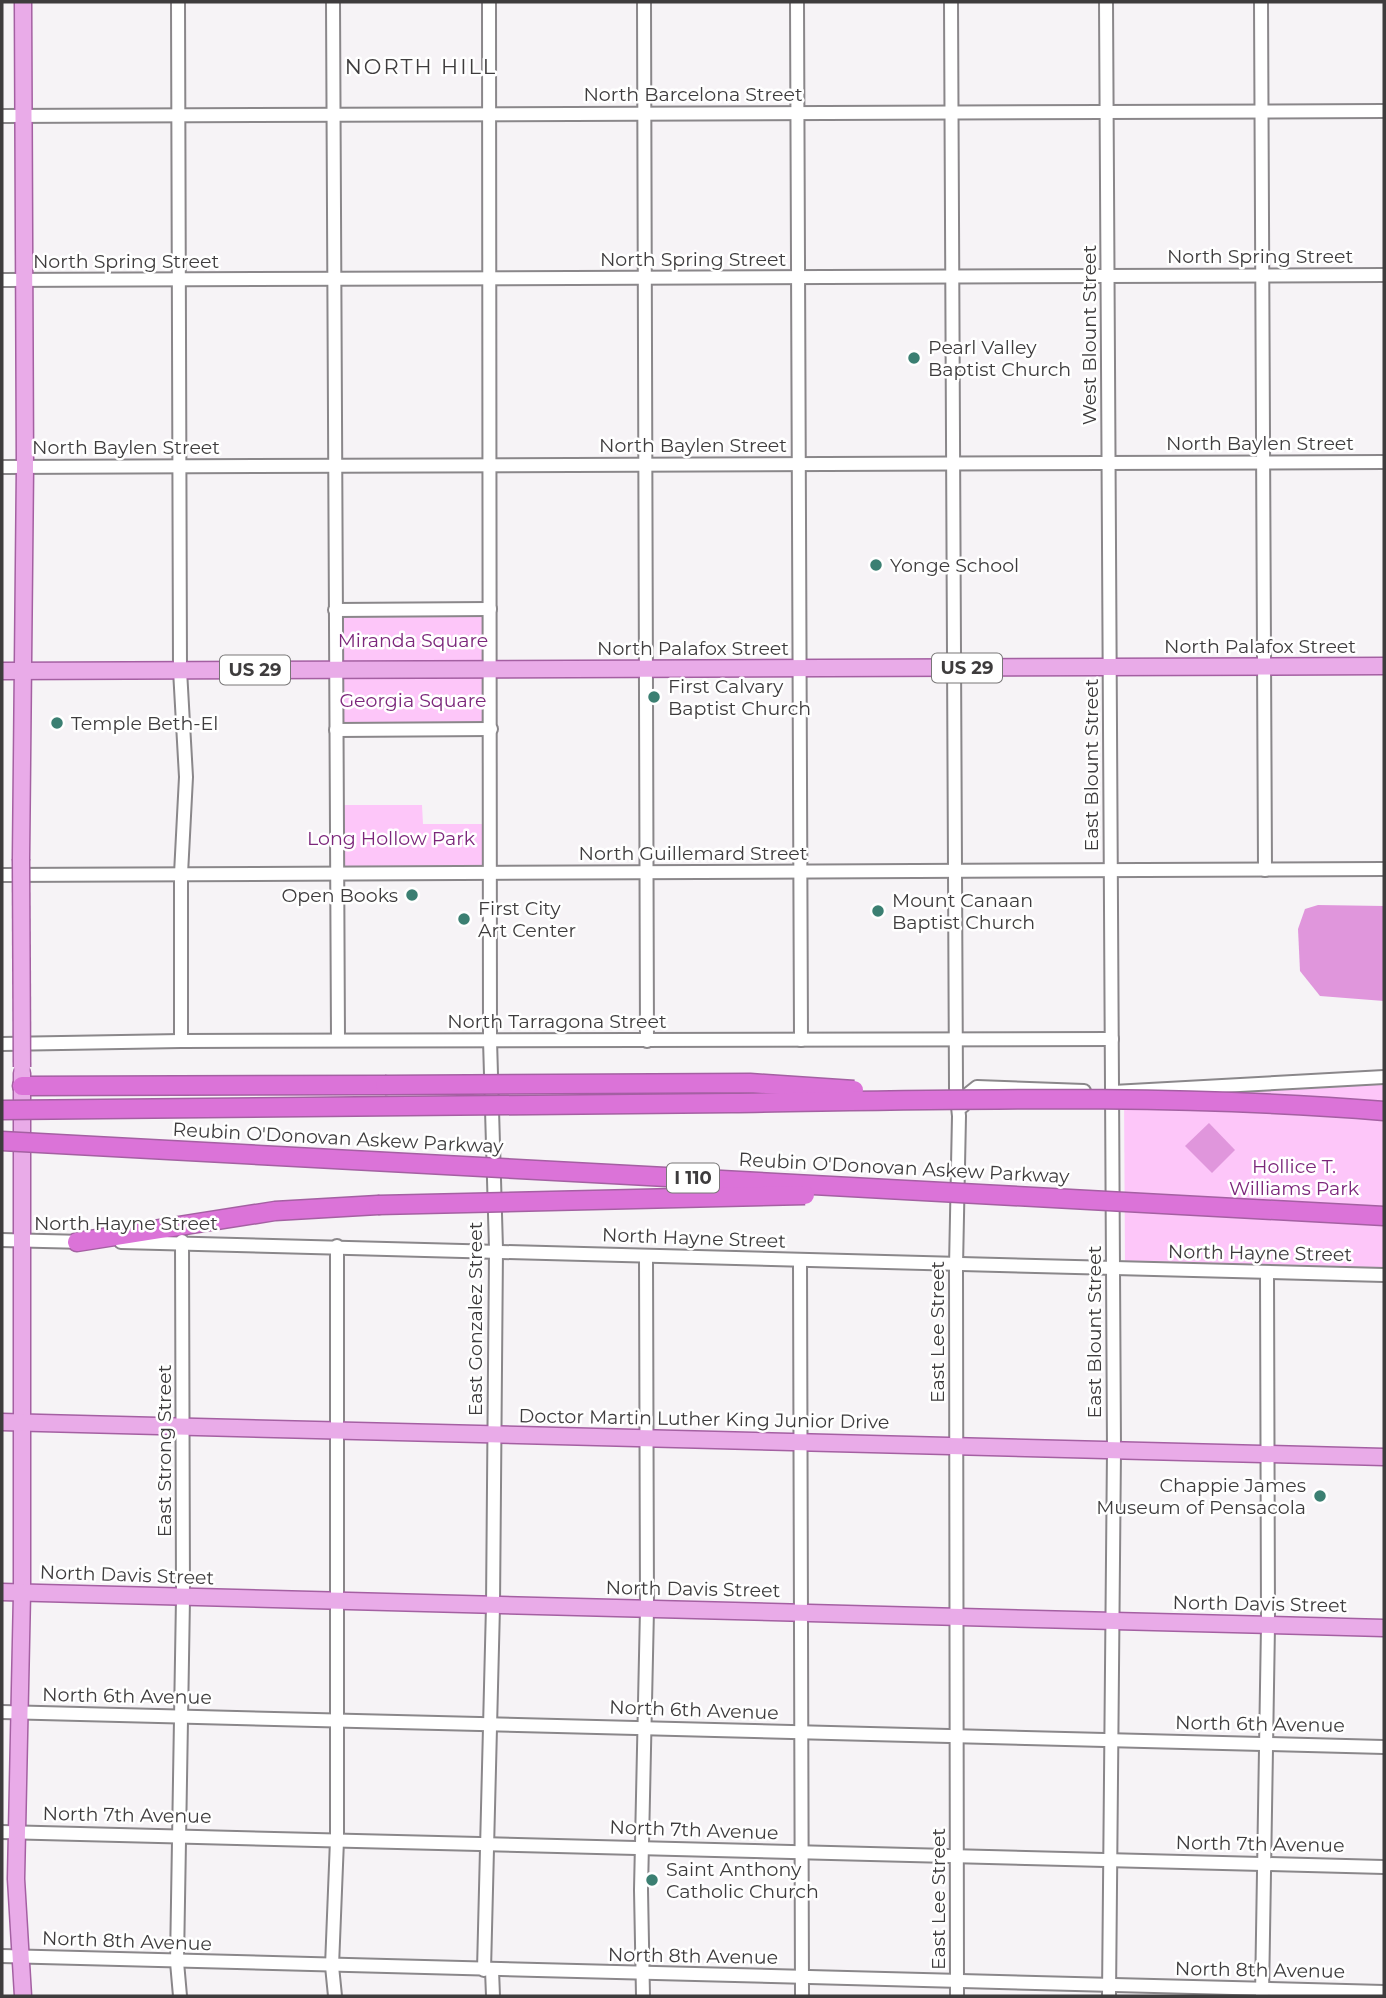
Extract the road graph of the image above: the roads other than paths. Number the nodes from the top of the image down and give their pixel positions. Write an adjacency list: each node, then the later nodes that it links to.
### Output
1 (23, 2): 19 (main road)
2 (178, 2): 20 (street)
3 (333, 2): 17 (street)
4 (489, 2): 16 (street, East Gonzalez Street)
5 (643, 2): 15 (street)
6 (797, 2): 13 (street)
7 (951, 2): 14 (street, East Lee Street)
8 (1106, 2): 10 (street, West Blount Street)
9 (1261, 2): 11 (street)
10 (1107, 111): 11 (street, North Barcelona Street); 14 (street, North Barcelona Street); 23 (street, West Blount Street)
11 (1261, 111): 12 (street, North Barcelona Street); 21 (street)
12 (1384, 111)
13 (797, 112): 14 (street, North Barcelona Street); 15 (street, North Barcelona Street); 27 (street)
14 (951, 112): 24 (street, East Lee Street)
15 (646, 113): 16 (street, North Barcelona Street); 26 (street)
16 (488, 114): 17 (street, North Barcelona Street); 25 (street, East Gonzalez Street)
17 (334, 115): 20 (street, North Barcelona Street); 29 (street)
18 (2, 116): 19 (street, North Barcelona Street)
19 (23, 116): 20 (street, North Barcelona Street); 31 (main road)
20 (178, 116): 28 (street)
21 (1262, 275): 22 (street, North Spring Street); 23 (street, North Spring Street); 34 (street)
22 (1384, 275)
23 (1108, 276): 24 (street, North Spring Street); 33 (street, West Blount Street)
24 (953, 277): 27 (street, North Spring Street); 36 (street, East Lee Street)
25 (489, 278): 26 (street, North Spring Street); 29 (street, North Spring Street); 37 (street, East Gonzalez Street)
26 (645, 278): 27 (street, North Spring Street); 38 (street)
27 (799, 278): 35 (street)
28 (179, 279): 29 (street, North Spring Street); 31 (street, North Spring Street); 39 (street)
29 (334, 279): 40 (street)
30 (2, 280): 31 (street, North Spring Street)
31 (24, 280): 42 (main road)
32 (1384, 462): 34 (street, North Baylen Street)
33 (1109, 463): 34 (street, North Baylen Street); 36 (street, North Baylen Street); 49 (street, West Blount Street)
34 (1264, 463): 46 (street)
35 (799, 464): 36 (street, North Baylen Street); 38 (street, North Baylen Street); 47 (street)
36 (953, 464): 48 (street, East Lee Street)
37 (490, 465): 38 (street, North Baylen Street); 40 (street, North Baylen Street); 43 (street, East Gonzalez Street)
38 (645, 465): 50 (street)
39 (180, 466): 40 (street, North Baylen Street); 42 (street, North Baylen Street); 51 (street)
40 (335, 466): 44 (street)
41 (2, 467): 42 (street, North Baylen Street)
42 (24, 467): 55 (main road)
43 (490, 609): 44 (street); 53 (street, East Gonzalez Street)
44 (335, 610): 52 (street)
45 (1384, 666): 46 (main road, North Palafox Street / US 29)
46 (1265, 667): 49 (main road, North Palafox Street / US 29); 59 (street)
47 (800, 668): 48 (main road, North Palafox Street / US 29); 50 (main road, North Palafox Street / US 29); 62 (street)
48 (955, 668): 49 (main road, North Palafox Street / US 29); 60 (street, East Lee Street)
49 (1110, 668): 61 (street, East Blount Street)
50 (646, 669): 53 (main road, North Palafox Street / US 29); 64 (street)
51 (180, 670): 52 (main road, North Palafox Street / US 29); 55 (main road, North Palafox Street / US 29); 65 (street)
52 (336, 670): 53 (main road, North Palafox Street / US 29); 57 (street)
53 (491, 670): 56 (street, East Gonzalez Street)
54 (2, 671): 55 (main road, North Palafox Street)
55 (20, 671): 77 (main road, bridge)
56 (491, 729): 57 (street); 63 (street, East Gonzalez Street)
57 (336, 730): 66 (street)
58 (1384, 869): 59 (street, North Guillemard Street)
59 (1265, 870): 61 (street, North Guillemard Street)
60 (955, 871): 61 (street, North Guillemard Street); 62 (street, North Guillemard Street); 72 (street, East Lee Street)
61 (1111, 871): 68 (street, East Blount Street)
62 (800, 872): 64 (street, North Guillemard Street); 71 (street)
63 (491, 873): 64 (street, North Guillemard Street); 66 (street, North Guillemard Street); 70 (street, East Gonzalez Street)
64 (646, 873): 74 (street)
65 (181, 874): 66 (street, North Guillemard Street); 67 (street, North Guillemard Street); 73 (street)
66 (337, 874): 69 (street)
67 (2, 875)
68 (1112, 1039): 72 (street, North Tarragona Street); 78 (street, East Blount Street)
69 (338, 1040): 70 (street, North Tarragona Street); 73 (street, North Tarragona Street)
70 (490, 1040): 74 (street, North Tarragona Street); 91 (street, East Gonzalez Street)
71 (801, 1040): 72 (street, North Tarragona Street); 74 (street, North Tarragona Street)
72 (956, 1040): 82 (street, East Lee Street)
73 (181, 1041): 75 (street, North Tarragona Street)
74 (647, 1041)
75 (2, 1044)
76 (1384, 1077): 78 (street)
77 (22, 1086): 79 (highway, bridge); 87 (main road)
78 (1111, 1092): 82 (street); 95 (street, East Blount Street)
79 (959, 1097): 80 (highway, Reubin O'Donovan Askew Parkway, bridge); 81 (highway, Reubin O'Donovan Askew Parkway, bridge)
80 (2, 1110)
81 (1384, 1111)
82 (959, 1116): 94 (street, East Lee Street)
83 (2, 1142): 84 (highway, Reubin O'Donovan Askew Parkway / I 110, bridge)
84 (1037, 1196): 85 (highway, Reubin O'Donovan Askew Parkway / I 110, bridge); 89 (highway, bridge)
85 (1384, 1216)
86 (2, 1240): 87 (street, North Hayne Street)
87 (22, 1241): 89 (street, North Hayne Street); 99 (main road)
88 (182, 1241): 89 (street, North Hayne Street); 90 (street, North Hayne Street); 100 (street, East Strong Street)
89 (77, 1242)
90 (337, 1246): 91 (street, North Hayne Street); 101 (street)
91 (496, 1250): 92 (street, North Hayne Street); 102 (street, East Gonzalez Street)
92 (646, 1257): 93 (street, North Hayne Street); 103 (street)
93 (800, 1261): 94 (street, North Hayne Street); 104 (street)
94 (956, 1266): 95 (street, North Hayne Street); 105 (street, East Lee Street)
95 (1112, 1268): 96 (street, North Hayne Street); 106 (street, East Blount Street)
96 (1267, 1272): 97 (street, North Hayne Street); 107 (street)
97 (1384, 1275)
98 (2, 1422): 99 (main road, Doctor Martin Luther King Junior Drive)
99 (22, 1423): 100 (main road, Doctor Martin Luther King Junior Drive); 110 (main road)
100 (183, 1425): 101 (main road, Doctor Martin Luther King Junior Drive); 111 (street, East Strong Street)
101 (337, 1430): 102 (main road, Doctor Martin Luther King Junior Drive); 112 (street)
102 (493, 1434): 103 (main road, Doctor Martin Luther King Junior Drive); 113 (street, East Gonzalez Street)
103 (646, 1438): 104 (main road, Doctor Martin Luther King Junior Drive); 114 (street)
104 (801, 1442): 105 (main road, Doctor Martin Luther King Junior Drive); 115 (street)
105 (956, 1446): 106 (main road, Doctor Martin Luther King Junior Drive); 116 (street, East Lee Street)
106 (1114, 1450): 107 (main road, Doctor Martin Luther King Junior Drive); 117 (street, East Blount Street)
107 (1266, 1454): 108 (main road, Doctor Martin Luther King Junior Drive); 118 (street)
108 (1384, 1457)
109 (2, 1592): 110 (main road, North Davis Street)
110 (22, 1593): 111 (main road, North Davis Street); 121 (main road)
111 (183, 1598): 112 (main road, North Davis Street); 122 (street, East Strong Street)
112 (337, 1601): 113 (main road, North Davis Street); 123 (street)
113 (493, 1605): 114 (main road, North Davis Street); 124 (street, East Gonzalez Street)
114 (647, 1609): 115 (main road, North Davis Street); 125 (street)
115 (801, 1614): 116 (main road, North Davis Street); 126 (street)
116 (957, 1617): 117 (main road, North Davis Street); 127 (street, East Lee Street)
117 (1114, 1621): 118 (main road, North Davis Street); 128 (street, East Blount Street)
118 (1268, 1625): 119 (main road, North Davis Street); 129 (street)
119 (1384, 1628)
120 (2, 1712): 121 (street, North 6th Avenue)
121 (20, 1712): 122 (street, North 6th Avenue); 131 (main road)
122 (181, 1717): 123 (street, North 6th Avenue); 132 (street, East Strong Street)
123 (337, 1721): 124 (street, North 6th Avenue); 133 (street)
124 (491, 1724): 125 (street, North 6th Avenue); 134 (street, East Gonzalez Street)
125 (646, 1727): 126 (street, North 6th Avenue); 135 (street)
126 (801, 1732): 127 (street, North 6th Avenue); 136 (street)
127 (957, 1736): 128 (street, North 6th Avenue); 137 (street, East Lee Street)
128 (1111, 1740): 129 (street, North 6th Avenue); 138 (street, East Blount Street)
129 (1266, 1744): 130 (street, North 6th Avenue); 139 (street)
130 (1384, 1747)
131 (9, 1832): 132 (street, North 7th Avenue); 142 (main road)
132 (179, 1836): 133 (street, North 7th Avenue); 143 (street, East Strong Street)
133 (337, 1840): 134 (street, North 7th Avenue); 144 (street)
134 (488, 1844): 135 (street, North 7th Avenue); 145 (street, East Gonzalez Street)
135 (641, 1847): 136 (street, North 7th Avenue); 146 (street)
136 (802, 1852): 137 (street, North 7th Avenue); 147 (street)
137 (957, 1856): 138 (street, North 7th Avenue); 148 (street, East Lee Street)
138 (1108, 1860): 139 (street, North 7th Avenue); 149 (street, East Blount Street)
139 (1263, 1864): 140 (street, North 7th Avenue); 151 (street)
140 (1384, 1867)
141 (2, 1956): 142 (street, North 8th Avenue)
142 (21, 1956): 143 (street, North 8th Avenue); 152 (main road)
143 (177, 1962): 144 (street, North 8th Avenue); 153 (street, East Strong Street)
144 (331, 1966): 145 (street, North 8th Avenue); 154 (street)
145 (489, 1970): 146 (street, North 8th Avenue); 155 (street, East Gonzalez Street)
146 (642, 1974): 147 (street, North 8th Avenue); 156 (street)
147 (802, 1978): 148 (street, North 8th Avenue); 157 (street)
148 (957, 1982): 149 (street, North 8th Avenue); 158 (street, East Lee Street)
149 (1108, 1991): 151 (street, North 8th Avenue)
150 (1384, 1992): 151 (street, North 8th Avenue)
151 (1261, 1993)
152 (23, 1996)
153 (180, 1996)
154 (335, 1996)
155 (493, 1996)
156 (643, 1996)
157 (802, 1996)
158 (957, 1996)

